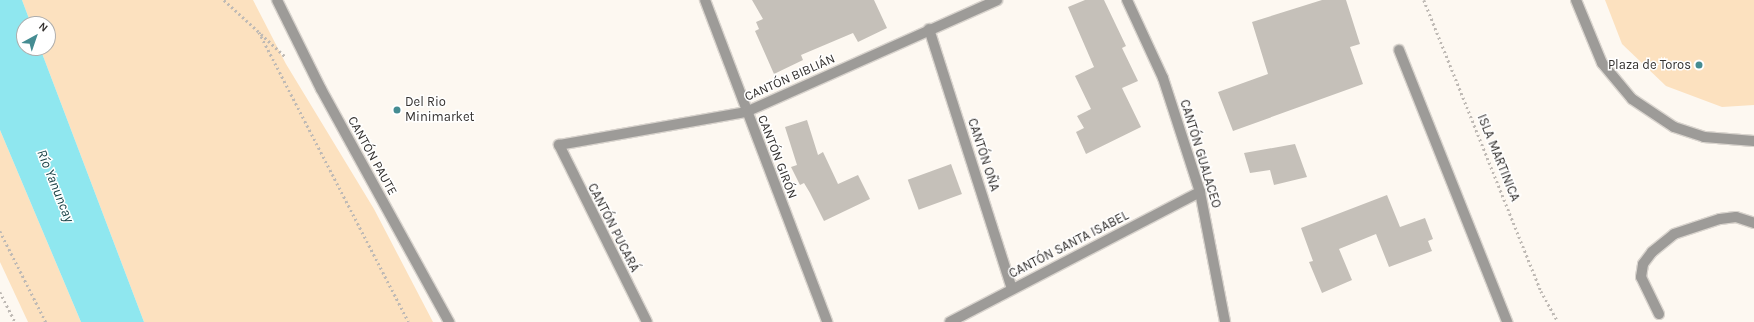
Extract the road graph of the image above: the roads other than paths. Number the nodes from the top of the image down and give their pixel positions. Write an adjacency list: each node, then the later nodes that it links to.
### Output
1 (277, 0): 16 (street, CANTÓN PAUTE)
2 (705, 0): 8 (street, CANTÓN GIRÓN)
3 (998, 0): 6 (street, CANTÓN BIBLIÁN)
4 (1127, 0): 11 (street, CANTÓN GUALACEO)
5 (1576, 0): 9 (street)
6 (929, 30): 8 (street, CANTÓN BIBLIÁN); 13 (street, CANTÓN OÑA)
7 (1399, 50): 15 (street)
8 (746, 112): 10 (street, CANTÓN BIBLIÁN); 18 (street, CANTÓN GIRÓN)
9 (1754, 141)
10 (559, 145): 17 (street, CANTÓN PUCARÁ)
11 (1200, 192): 13 (street, CANTÓN SANTA ISABEL); 20 (street, CANTÓN GUALACEO)
12 (1754, 223): 14 (street)
13 (1012, 289): 19 (street, CANTÓN SANTA ISABEL)
14 (1659, 314)
15 (1503, 321)
16 (449, 322)
17 (647, 322)
18 (827, 322)
19 (950, 322)
20 (1225, 322)

